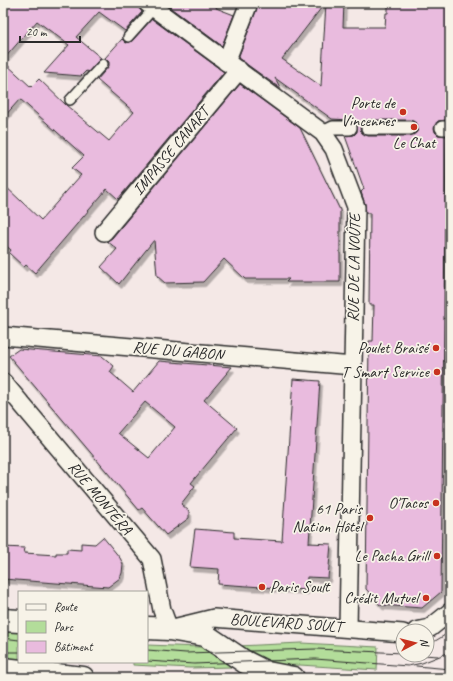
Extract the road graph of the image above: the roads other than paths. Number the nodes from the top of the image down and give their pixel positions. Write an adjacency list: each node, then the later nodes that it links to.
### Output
1 (249, 3): 5 (street, IMPASSE CANART)
2 (151, 5): 3 (lane); 5 (street, RUE DE LA VOÛTE)
3 (128, 36)
4 (103, 64): 6 (lane)
5 (233, 66): 10 (street, RUE DE LA VOÛTE); 11 (street, IMPASSE CANART)
6 (70, 100)
7 (350, 128): 10 (street)
8 (368, 128): 9 (street)
9 (410, 128)
10 (323, 133): 13 (street, RUE DE LA VOÛTE)
11 (104, 232)
12 (3, 336): 13 (street, RUE DU GABON)
13 (352, 366): 21 (street, RUE DE LA VOÛTE)
14 (3, 382): 20 (street, RUE MONTÉRA)
15 (450, 612): 18 (street)
16 (3, 620): 17 (main road)
17 (18, 621)
18 (435, 624)
19 (148, 628): 20 (main road, BOULEVARD SOULT)
20 (169, 628): 21 (street, BOULEVARD SOULT); 26 (main road, BOULEVARD SOULT)
21 (348, 628): 22 (street, BOULEVARD SOULT)
22 (395, 632)
23 (3, 669): 24 (main road)
24 (28, 675): 25 (main road)
25 (83, 678)
26 (292, 678)

